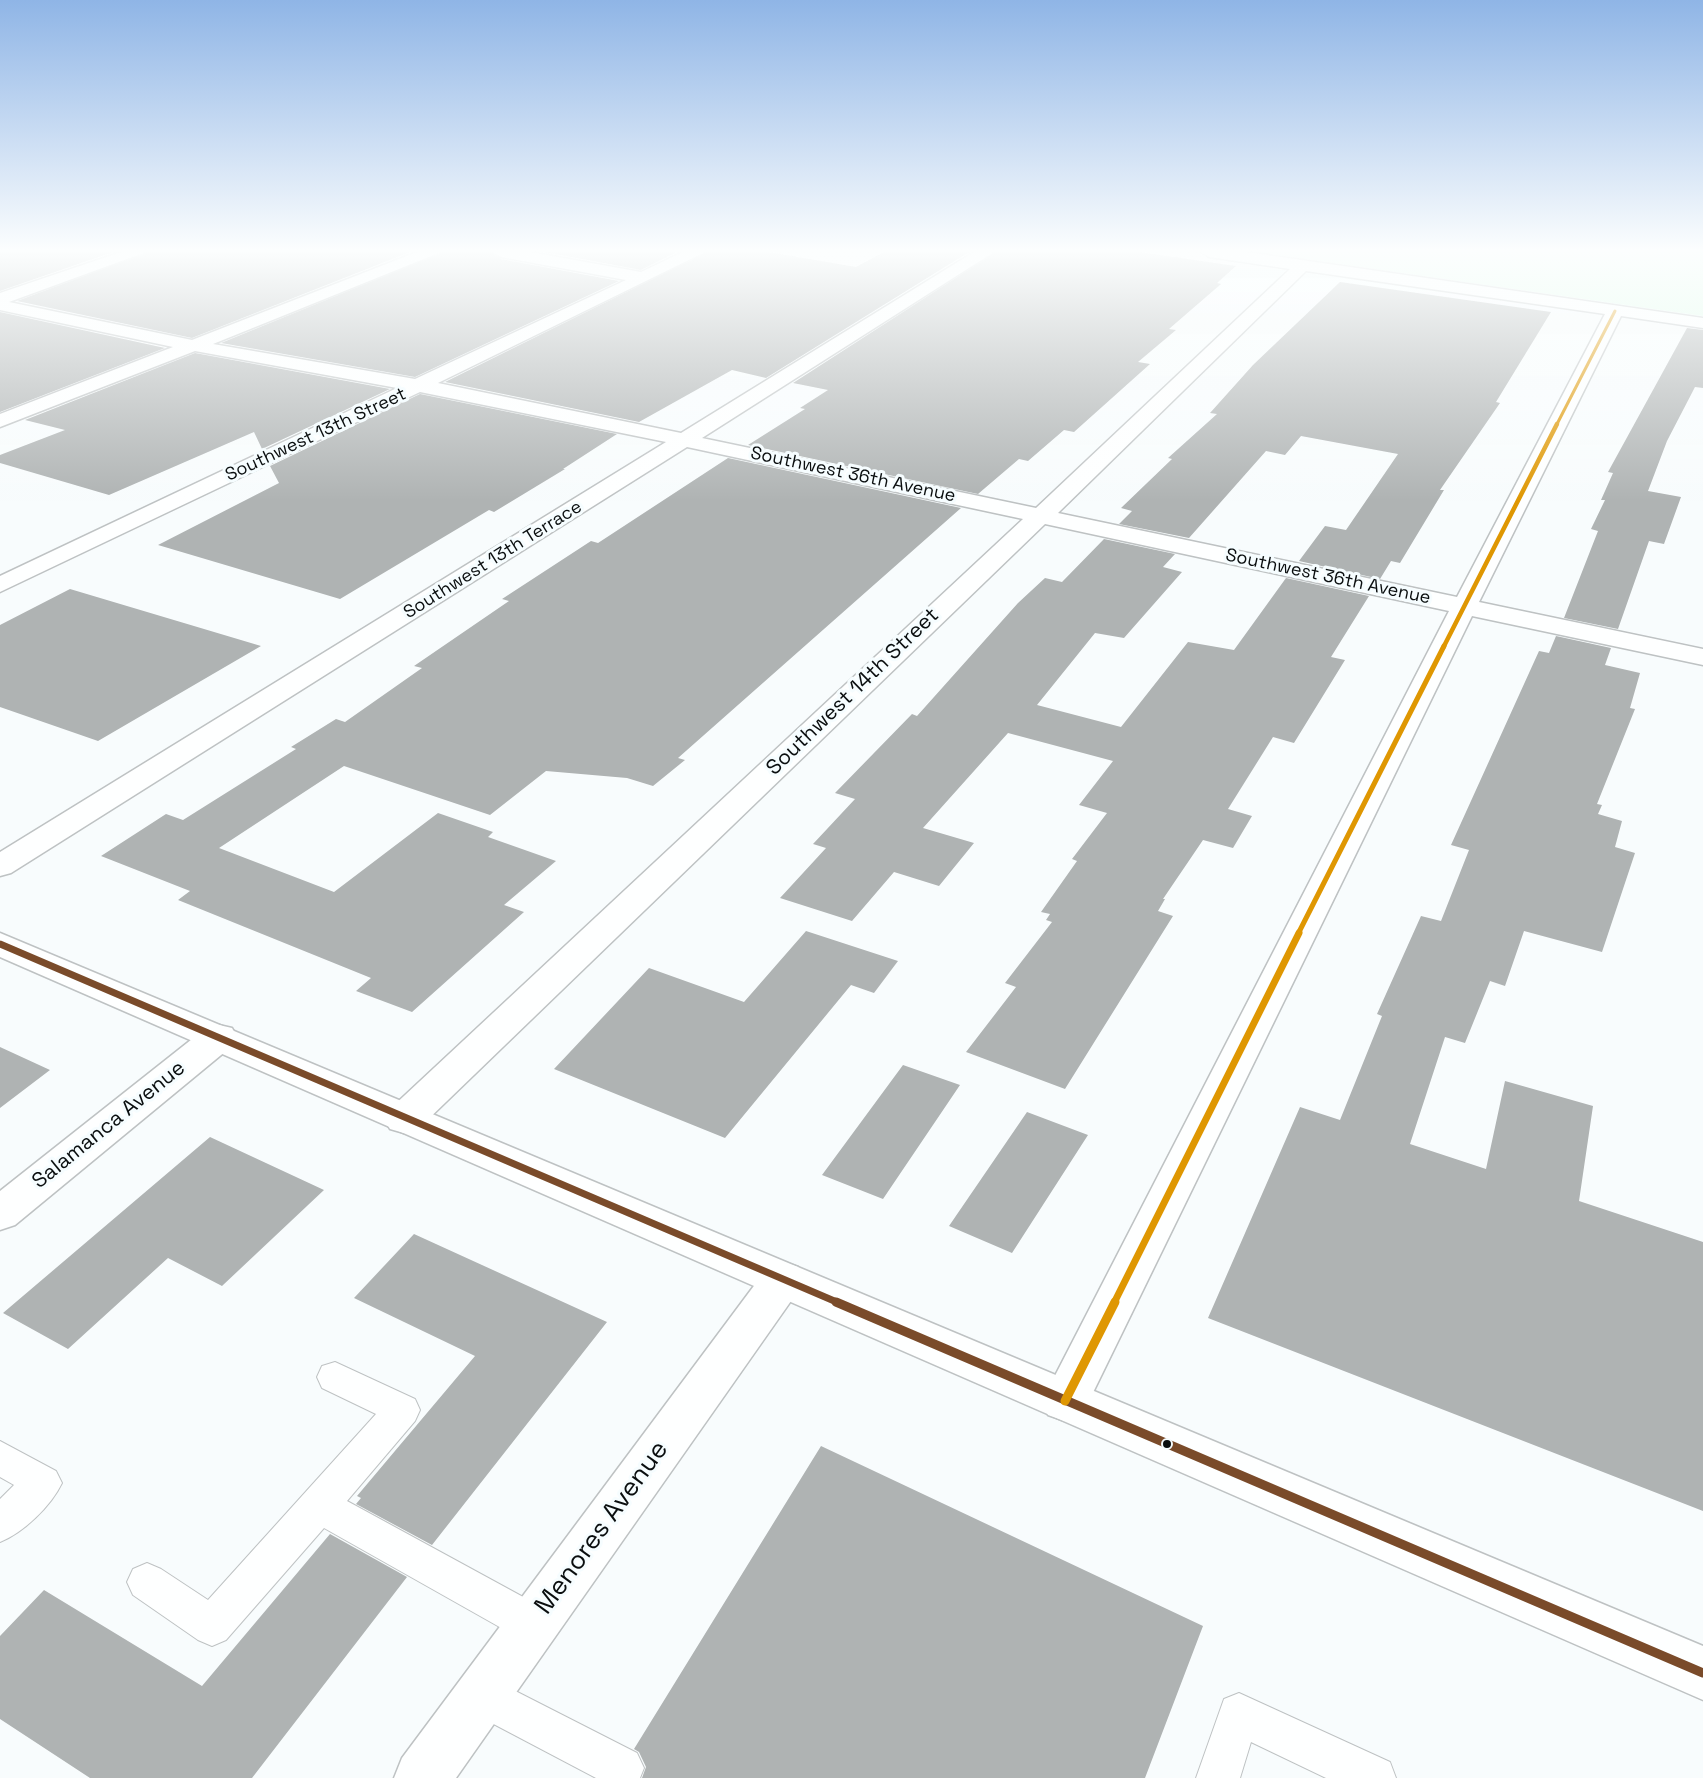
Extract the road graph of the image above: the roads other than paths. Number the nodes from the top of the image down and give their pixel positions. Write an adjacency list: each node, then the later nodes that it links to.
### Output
1 (142, 335): 7 (street, Southwest 36th Avenue)
2 (222, 335): 7 (street)
3 (526, 335): 8 (street, Southwest 13th Street)
4 (854, 335): 10 (street, Southwest 13th Terrace)
5 (1230, 335): 11 (street, Southwest 14th Street)
6 (1603, 335): 13 (street)
7 (194, 346): 8 (street, Southwest 36th Avenue); 9 (street)
8 (420, 386): 10 (street, Southwest 36th Avenue); 12 (street, Southwest 13th Street)
9 (0, 421)
10 (686, 440): 11 (street, Southwest 36th Avenue); 15 (street, Southwest 13th Terrace)
11 (1040, 515): 13 (street, Southwest 36th Avenue); 18 (street, Southwest 14th Street)
12 (0, 585)
13 (1466, 607): 14 (street, Southwest 36th Avenue); 22 (street)
14 (1703, 657)
15 (0, 866)
16 (0, 944): 17 (street)
17 (219, 1037): 18 (street); 19 (street, Salamanca Avenue)
18 (404, 1119): 20 (street)
19 (0, 1214)
20 (783, 1279): 22 (street); 27 (street, Menores Avenue)
21 (335, 1377): 24 (lane)
22 (1065, 1401): 28 (street)
23 (0, 1457): 25 (lane)
24 (319, 1506): 26 (lane); 27 (lane)
25 (0, 1524)
26 (147, 1582)
27 (533, 1624): 29 (street, Menores Avenue)
28 (1703, 1673)
29 (482, 1695): 30 (lane); 31 (street, Menores Avenue)
30 (622, 1768)
31 (422, 1778)
32 (1218, 1778): 33 (lane)
33 (1374, 1778)

